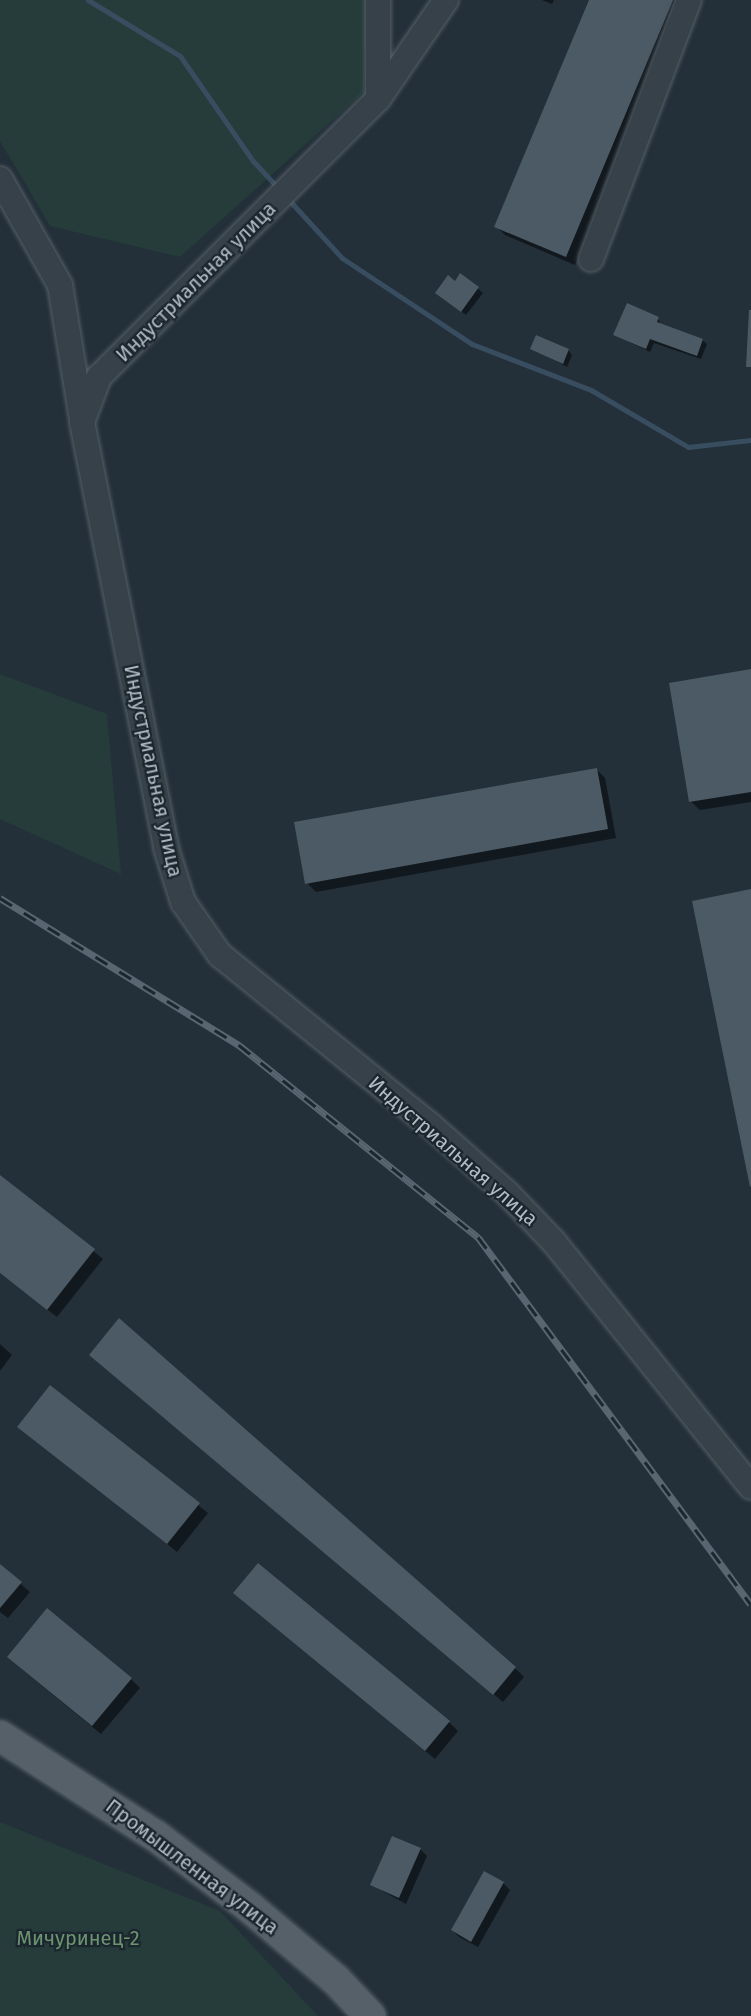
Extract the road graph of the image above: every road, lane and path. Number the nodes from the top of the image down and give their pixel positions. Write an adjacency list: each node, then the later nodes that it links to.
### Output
1 (378, 0): 4 (street)
2 (446, 0): 4 (street, Индустриальная улица)
3 (689, 0): 6 (street)
4 (378, 99): 7 (street, Индустриальная улица)
5 (0, 179): 7 (street)
6 (591, 259)
7 (82, 422): 8 (street, Индустриальная улица)
8 (751, 1487)
9 (0, 1736): 10 (main road, Промышленная улица)
10 (370, 2016)

